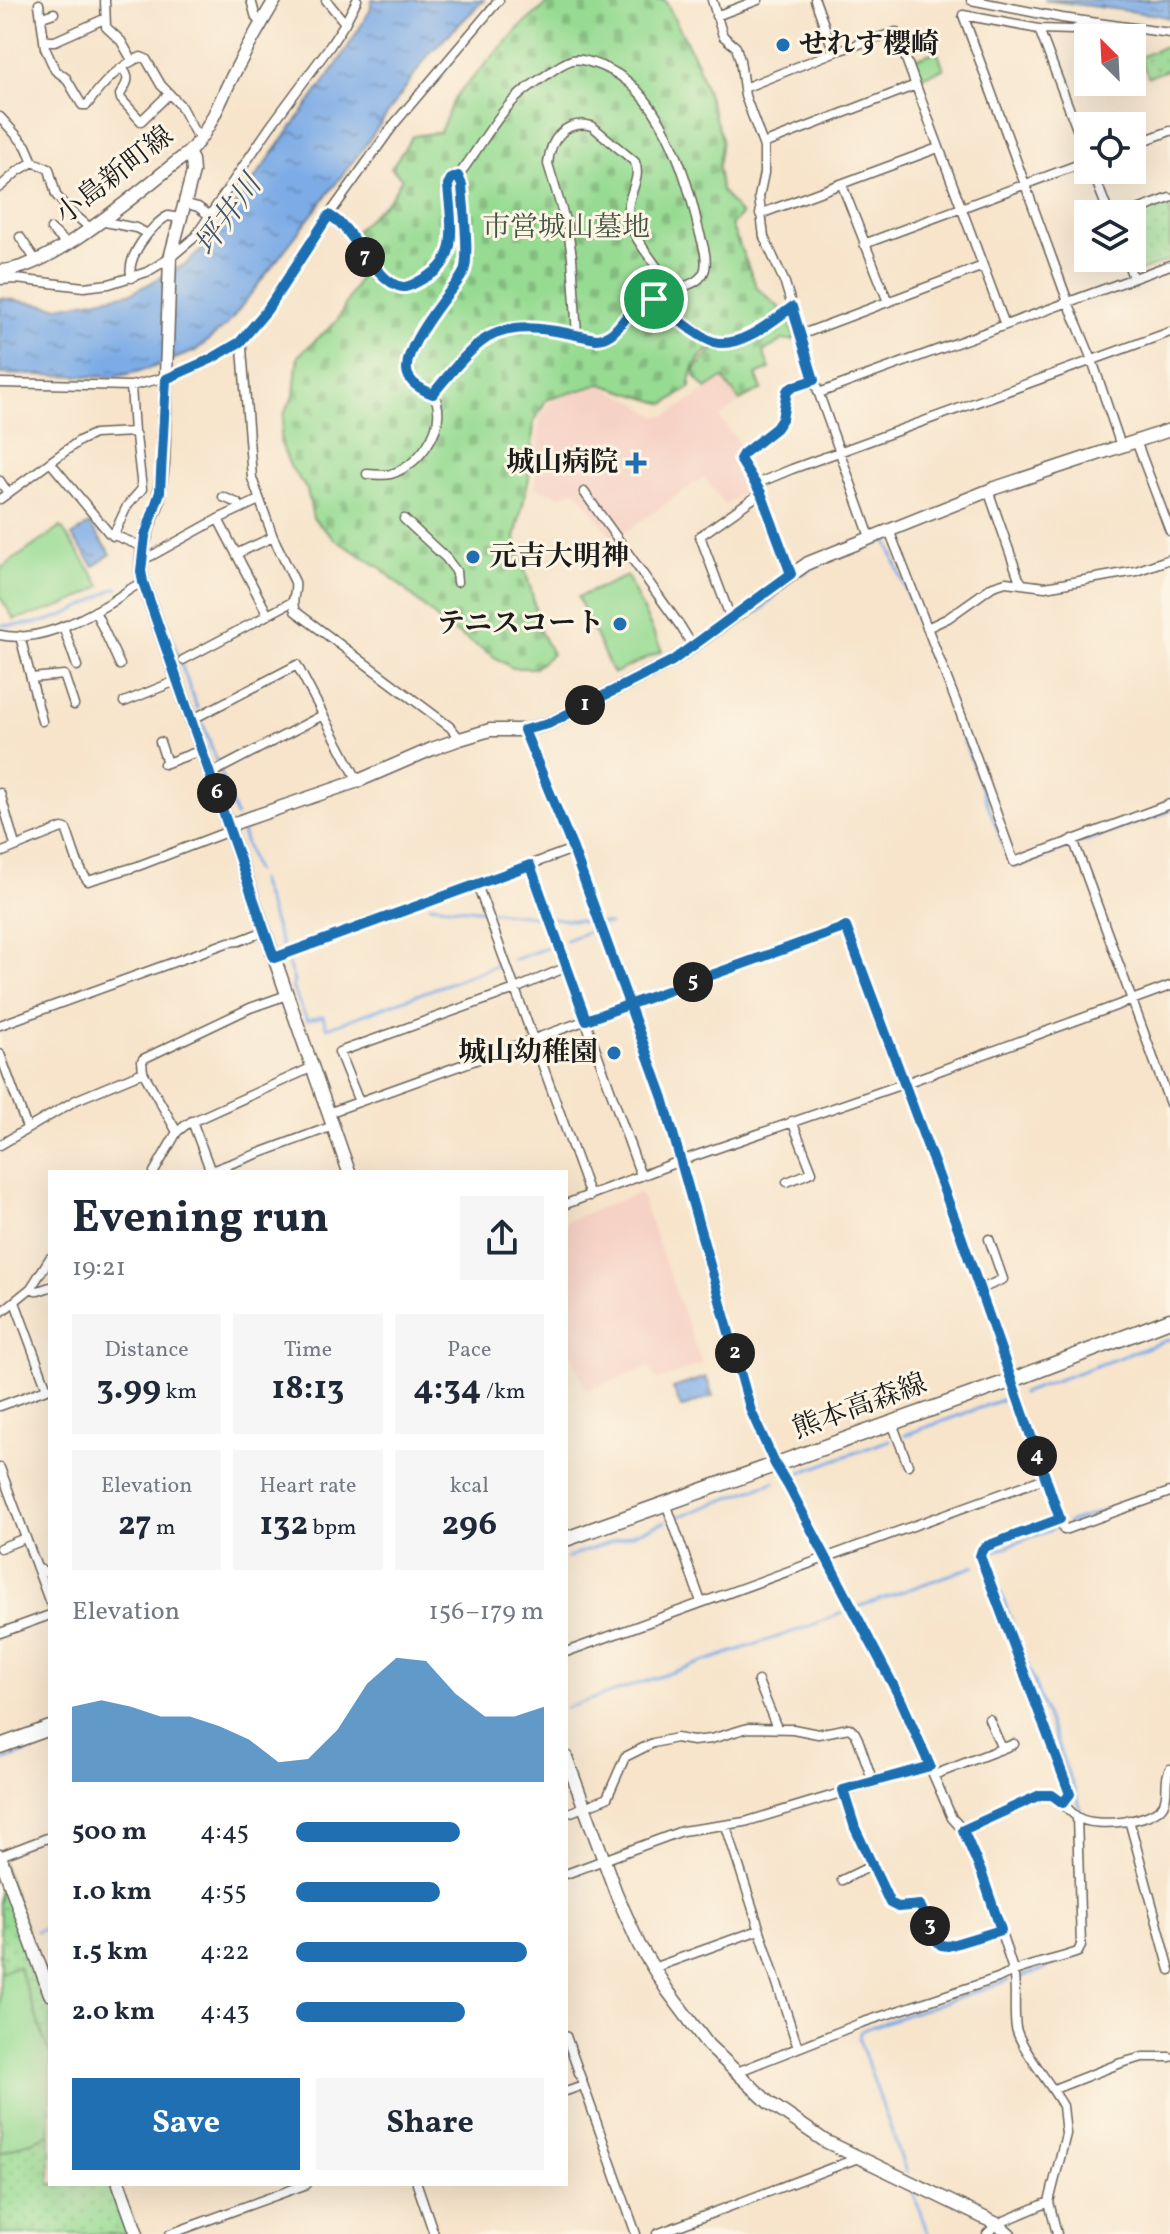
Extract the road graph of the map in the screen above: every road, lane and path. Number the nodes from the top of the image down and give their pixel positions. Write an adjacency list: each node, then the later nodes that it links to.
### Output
1 (105, 0): 15 (street)
2 (251, 0): 17 (street)
3 (275, 0): 17 (street, 小島新町線)
4 (326, 0): 18 (street)
5 (357, 0): 18 (street)
6 (499, 0): 47 (street)
7 (712, 0): 13 (street)
8 (758, 0): 13 (street)
9 (815, 0): 22 (street)
10 (971, 0): 16 (street)
11 (39, 4): 14 (street)
12 (54, 13): 14 (street)
13 (716, 16): 26 (street)
14 (42, 17): 21 (street)
15 (104, 19): 21 (street); 23 (street)
16 (1089, 22): 19 (street); 20 (street)
17 (261, 23): 31 (street, 小島新町線)
18 (345, 23): 48 (street)
19 (1039, 29): 29 (street); 39 (street)
20 (1170, 33)
21 (45, 41): 24 (street)
22 (834, 52): 25 (street); 26 (street)
23 (132, 60): 24 (street); 27 (street)
24 (122, 68): 27 (street)
25 (916, 85): 33 (street); 34 (street)
26 (744, 88): 33 (street)
27 (169, 94): 31 (street)
28 (0, 117): 36 (street)
29 (1074, 123)
30 (1170, 131): 32 (street)
31 (202, 138): 35 (street, 小島新町線)
32 (1146, 140)
33 (763, 144): 46 (street)
34 (938, 148): 40 (street); 45 (street)
35 (188, 153): 43 (street); 50 (street, 小島新町線)
36 (33, 162): 41 (street); 51 (street)
37 (1074, 165): 39 (street)
38 (458, 176): 47 (street); 67 (street); 83 (street)
39 (1025, 184): 45 (street); 70 (street)
40 (842, 185): 46 (street); 56 (street)
41 (0, 187)
42 (1170, 198): 44 (street)
43 (183, 203): 48 (street); 49 (street)
44 (1146, 207)
45 (961, 208): 56 (street); 60 (street)
46 (760, 214): 71 (street)
47 (329, 215): 76 (street)
48 (210, 216): 58 (street)
49 (179, 218): 53 (street); 58 (street)
50 (102, 219): 51 (street, 小島新町線); 53 (street)
51 (90, 228): 55 (street, 小島新町線)
52 (51, 229): 55 (street)
53 (146, 233): 64 (street)
54 (20, 237): 57 (street)
55 (67, 244): 57 (street, 小島新町線)
56 (864, 244): 69 (street)
57 (37, 262): 63 (street, 小島新町線)
58 (170, 263): 64 (street); 78 (street)
59 (1170, 265): 65 (street)
60 (983, 266): 69 (street); 72 (street)
61 (0, 271): 63 (street, 小島新町線)
62 (1131, 272): 65 (street)
63 (16, 274): 64 (street); 66 (street)
64 (132, 278)
65 (1133, 278): 70 (street)
66 (0, 280)
67 (671, 291): 68 (street); 75 (street)
68 (654, 299): 71 (street); 75 (street)
69 (888, 302): 74 (street)
70 (1068, 302): 72 (street); 77 (street)
71 (792, 307): 74 (street)
72 (1005, 325): 82 (street)
73 (1170, 332): 77 (street)
74 (800, 335): 79 (street)
75 (577, 336): 83 (street)
76 (240, 342): 78 (street); 100 (street)
77 (1092, 360): 87 (street); 88 (street)
78 (166, 373): 81 (street); 95 (street)
79 (814, 380): 82 (street); 93 (street)
80 (0, 383): 81 (street)
81 (131, 386): 85 (street)
82 (819, 393): 88 (street)
83 (433, 394): 90 (street)
84 (1170, 430): 86 (street)
85 (134, 432): 89 (street); 92 (street)
86 (1136, 441): 87 (street); 105 (street)
87 (1121, 446): 94 (street)
88 (840, 451): 93 (street); 108 (street)
89 (50, 462): 97 (street); 106 (street)
90 (367, 474)
91 (0, 481): 97 (street)
92 (142, 489): 95 (street); 106 (street)
93 (759, 489): 112 (street); 119 (street)
94 (988, 490): 104 (street); 115 (street)
95 (160, 492): 109 (street)
96 (584, 492): 124 (street)
97 (8, 493): 99 (street)
98 (223, 497): 101 (street)
99 (0, 499)
100 (259, 500): 101 (street); 107 (street)
101 (241, 507): 102 (street)
102 (218, 519): 109 (street); 110 (street)
103 (404, 519): 114 (street)
104 (889, 530): 108 (street); 121 (street)
105 (1170, 531)
106 (113, 536): 109 (street)
107 (273, 537): 110 (street); 116 (street)
108 (870, 537): 112 (street)
109 (142, 553): 113 (street)
110 (236, 554): 118 (street)
111 (1170, 559): 115 (street)
112 (791, 574): 119 (street)
113 (143, 582): 117 (street); 125 (street)
114 (457, 582)
115 (1023, 584): 121 (street)
116 (292, 602): 118 (street); 136 (street)
117 (95, 611): 120 (street); 126 (street)
118 (268, 615): 125 (street)
119 (731, 619): 124 (street)
120 (63, 626): 123 (street); 127 (street)
121 (927, 628): 144 (street)
122 (0, 635): 123 (street)
123 (20, 636): 128 (street)
124 (692, 645): 135 (street)
125 (177, 663): 129 (street)
126 (120, 665)
127 (77, 666)
128 (31, 678): 131 (street); 134 (street)
129 (176, 681): 130 (street); 133 (street)
130 (124, 702)
131 (74, 705)
132 (323, 715): 133 (street); 139 (street); 140 (street)
133 (191, 720): 138 (street)
134 (42, 721)
135 (524, 730): 136 (street); 146 (street)
136 (460, 739): 140 (street)
137 (160, 742): 138 (street)
138 (202, 750): 139 (street)
139 (216, 771): 143 (street)
140 (358, 781): 143 (street)
141 (0, 793): 145 (street)
142 (1170, 804): 144 (street)
143 (230, 829): 145 (street); 150 (street)
144 (1073, 839): 156 (street)
145 (15, 845): 147 (street)
146 (573, 849): 148 (street); 157 (street)
147 (0, 853)
148 (530, 865): 149 (street); 152 (street)
149 (477, 884): 151 (street); 154 (street)
150 (265, 931): 151 (street); 159 (street)
151 (274, 958): 155 (street)
152 (567, 967): 154 (street); 158 (street)
153 (1170, 986): 156 (street)
154 (515, 989): 160 (street); 165 (street)
155 (287, 995): 162 (street); 163 (street)
156 (1130, 1000): 164 (street); 166 (street)
157 (629, 1005): 158 (street); 164 (street); 173 (street)
158 (586, 1020): 160 (street); 178 (street)
159 (0, 1024)
160 (533, 1039): 165 (street); 180 (street)
161 (0, 1054): 170 (street)
162 (313, 1067): 167 (street); 168 (street)
163 (143, 1072): 170 (street); 171 (street)
164 (903, 1084): 169 (street); 186 (street)
165 (359, 1102): 167 (street)
166 (1170, 1104)
167 (331, 1120): 176 (street); 177 (street)
168 (192, 1121): 171 (street); 175 (street)
169 (792, 1121): 173 (street); 179 (street)
170 (27, 1128): 172 (street)
171 (177, 1132): 174 (street)
172 (0, 1145)
173 (680, 1161): 178 (street); 195 (street)
174 (155, 1170)
175 (210, 1170)
176 (216, 1170)
177 (348, 1170)
178 (641, 1176): 180 (street)
179 (787, 1182)
180 (590, 1196): 181 (street)
181 (568, 1203)
182 (989, 1239): 186 (street)
183 (48, 1261): 184 (street)
184 (31, 1288): 185 (street); 187 (street)
185 (48, 1288)
186 (979, 1290): 190 (street)
187 (15, 1302): 188 (street); 191 (street)
188 (0, 1313)
189 (1170, 1320): 190 (main road, 熊本高森線)
190 (1010, 1381): 194 (main road, 熊本高森線); 198 (street)
191 (48, 1385)
192 (48, 1388): 193 (street)
193 (0, 1406)
194 (892, 1423): 195 (main road, 熊本高森線); 196 (street)
195 (775, 1464): 200 (main road, 熊本高森線); 205 (street)
196 (908, 1465)
197 (0, 1468): 202 (street)
198 (1045, 1478): 201 (street); 205 (street)
199 (1170, 1492): 201 (street)
200 (666, 1503): 203 (main road, 熊本高森線); 209 (street)
201 (1060, 1519): 225 (street)
202 (25, 1538): 204 (street); 206 (street)
203 (568, 1538)
204 (0, 1548)
205 (826, 1559): 209 (street); 222 (street)
206 (37, 1568): 207 (street); 208 (street)
207 (48, 1573)
208 (48, 1598)
209 (701, 1602): 212 (street)
210 (48, 1616): 211 (street)
211 (1, 1631)
212 (568, 1651)
213 (758, 1681): 215 (street)
214 (989, 1719): 219 (street)
215 (777, 1728): 223 (street); 226 (street)
216 (48, 1729): 218 (main road)
217 (1014, 1744): 219 (street)
218 (0, 1746)
219 (1002, 1749): 222 (street)
220 (568, 1762): 226 (street)
221 (1170, 1769): 229 (street)
222 (932, 1770): 223 (street); 231 (street)
223 (873, 1782): 224 (street)
224 (843, 1790): 230 (street); 235 (street)
225 (1063, 1803): 228 (street); 231 (street)
226 (585, 1807): 227 (street); 234 (street)
227 (568, 1813)
228 (1077, 1817): 229 (street); 241 (street)
229 (1129, 1820): 242 (street)
230 (726, 1826): 234 (street); 238 (street)
231 (963, 1830): 239 (street)
232 (48, 1838): 233 (street)
233 (0, 1856): 243 (street)
234 (604, 1861): 236 (street); 240 (street)
235 (873, 1865): 237 (street); 239 (street)
236 (568, 1873)
237 (842, 1880)
238 (759, 1930): 240 (street); 245 (street)
239 (1001, 1930): 241 (street)
240 (653, 1968): 247 (street)
241 (1013, 1970): 245 (street); 249 (street)
242 (1170, 1970)
243 (48, 1988)
244 (568, 2042): 248 (street)
245 (798, 2048): 247 (street)
246 (1170, 2057): 249 (street)
247 (737, 2072): 251 (street)
248 (583, 2085): 250 (street); 260 (street)
249 (1054, 2089): 255 (street)
250 (568, 2090)
251 (858, 2158): 256 (street); 261 (street)
252 (120, 2186): 257 (street)
253 (302, 2186): 258 (street)
254 (418, 2186): 259 (street)
255 (1049, 2202): 256 (street); 264 (street)
256 (997, 2224): 262 (street); 263 (street)
257 (137, 2234)
258 (170, 2234)
259 (434, 2234)
260 (636, 2234)
261 (657, 2234)
262 (987, 2234)
263 (1009, 2234)
264 (1057, 2234)

